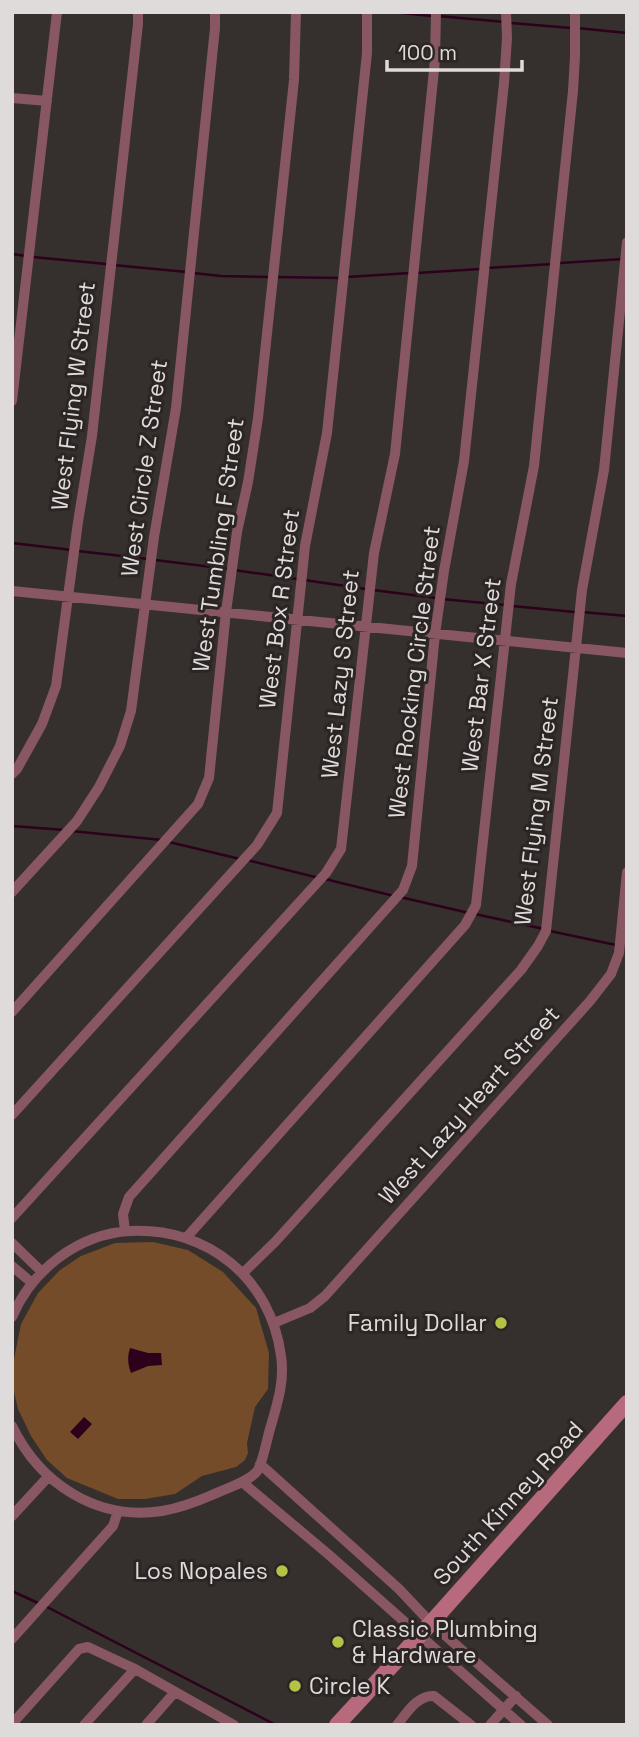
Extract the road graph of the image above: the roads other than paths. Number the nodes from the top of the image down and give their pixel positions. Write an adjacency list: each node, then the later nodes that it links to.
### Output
1 (57, 12): 10 (street)
2 (138, 12): 14 (street, West Flying W Street)
3 (215, 12): 15 (street, West Circle Z Street)
4 (296, 12): 16 (street, West Tumbling F Street)
5 (367, 12): 17 (street, West Box R Street)
6 (436, 12): 18 (street, West Lazy S Street)
7 (506, 12): 19 (street, West Rocking Circle Street)
8 (575, 12): 20 (street, West Bar X Street)
9 (12, 98): 10 (street)
10 (47, 101): 12 (street)
11 (627, 242): 21 (street, West Flying M Street)
12 (12, 401)
13 (12, 591): 14 (street)
14 (69, 596): 15 (street); 23 (street, West Flying W Street)
15 (145, 605): 16 (street); 25 (street, West Circle Z Street)
16 (226, 612): 17 (street); 26 (street, West Tumbling F Street)
17 (296, 620): 18 (street); 27 (street, West Box R Street)
18 (366, 627): 19 (street); 28 (street, West Lazy S Street)
19 (435, 634): 20 (street); 29 (street, West Rocking Circle Street)
20 (505, 642): 21 (street); 30 (street, West Bar X Street)
21 (576, 649): 22 (street); 34 (street, West Flying M Street)
22 (627, 653)
23 (12, 775)
24 (627, 872): 37 (street, West Lazy Heart Street)
25 (12, 892)
26 (12, 1012)
27 (12, 1115)
28 (12, 1218)
29 (125, 1231): 30 (street); 33 (street)
30 (186, 1238): 34 (street)
31 (12, 1243): 33 (street)
32 (12, 1266): 35 (street)
33 (43, 1272): 35 (street)
34 (243, 1273): 37 (street)
35 (32, 1283): 36 (street)
36 (12, 1317)
37 (274, 1323): 40 (street)
38 (627, 1403): 45 (main road, South Kinney Road)
39 (12, 1427): 41 (street)
40 (260, 1464): 42 (street); 45 (street)
41 (48, 1476): 43 (street); 44 (street)
42 (242, 1482): 43 (street); 46 (street)
43 (118, 1511): 47 (street)
44 (12, 1516)
45 (431, 1623): 46 (main road, South Kinney Road); 50 (street)
46 (419, 1636): 51 (street); 57 (main road, South Kinney Road)
47 (12, 1639)
48 (135, 1669): 49 (street); 53 (street); 55 (street)
49 (175, 1692): 52 (street); 56 (street)
50 (516, 1696): 51 (street); 61 (street)
51 (504, 1710): 59 (street); 60 (street)
52 (226, 1723)
53 (12, 1724)
54 (399, 1724): 58 (street)
55 (84, 1725)
56 (146, 1725)
57 (337, 1725)
58 (471, 1725)
59 (490, 1725)
60 (521, 1725)
61 (548, 1725)

